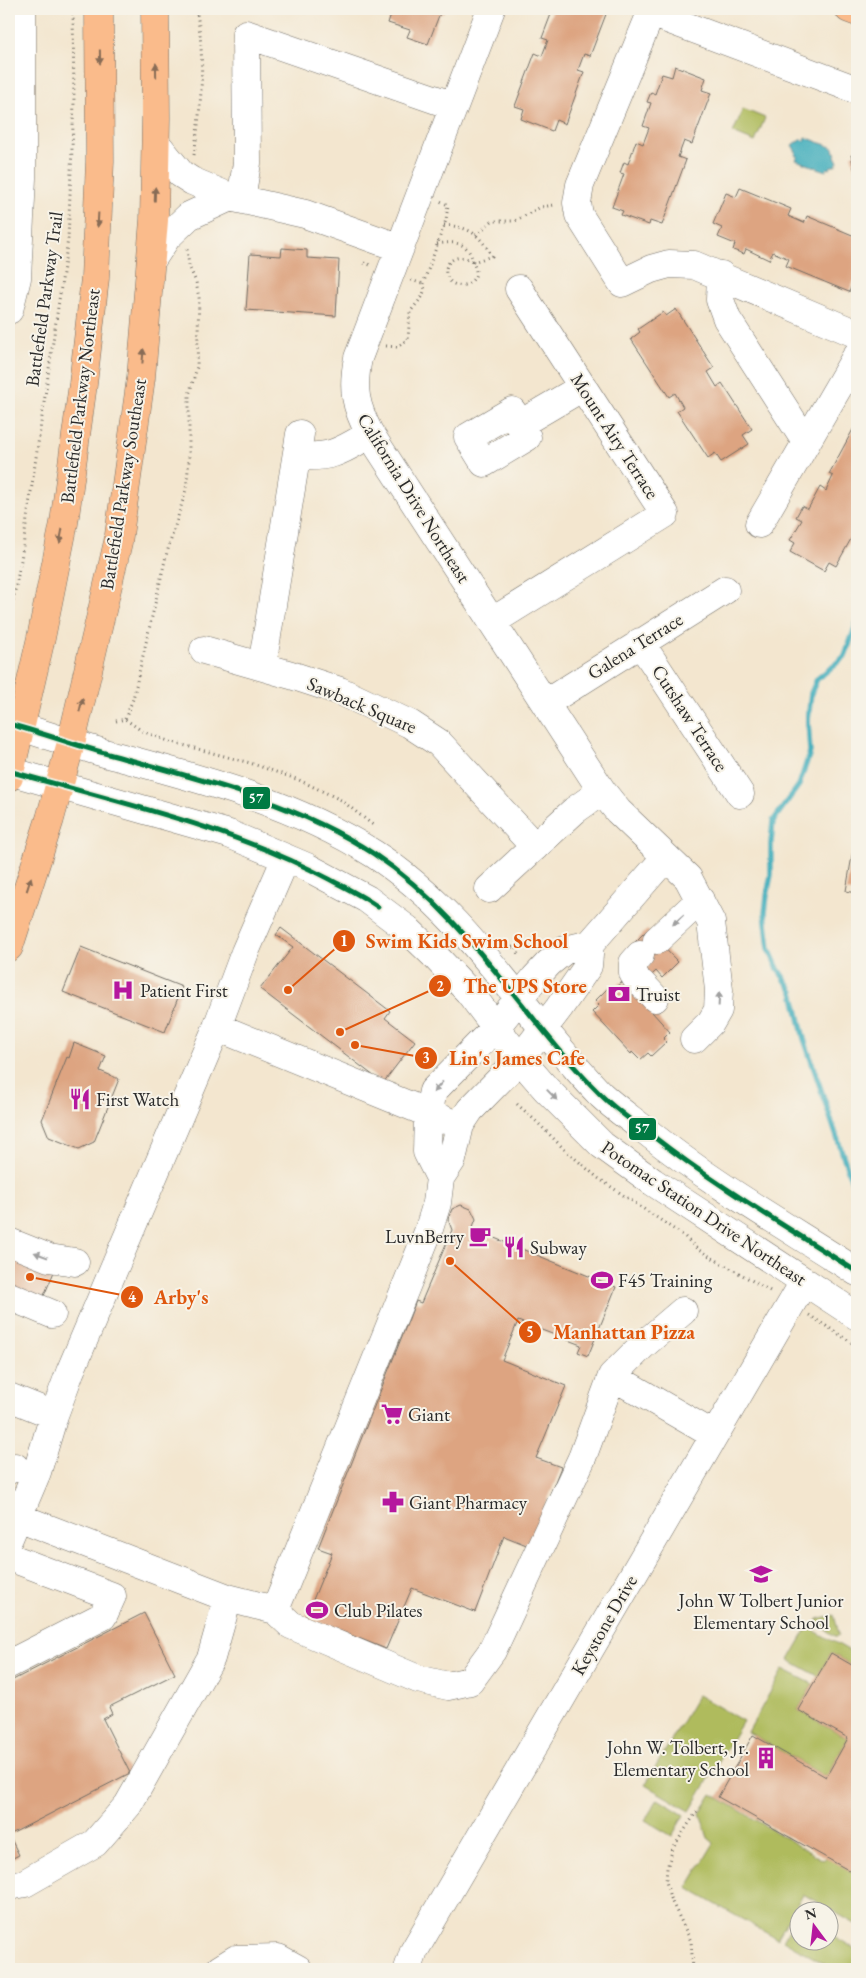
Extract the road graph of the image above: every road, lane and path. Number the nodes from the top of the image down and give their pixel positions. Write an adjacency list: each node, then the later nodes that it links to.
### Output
1 (22, 9): 11 (street)
2 (73, 9): 36 (path, Battlefield Parkway Trail)
3 (99, 9): 43 (main road, Battlefield Parkway Northeast, one-way to 43)
4 (155, 9): 12 (main road, Battlefield Parkway Southeast, one-way to 4)
5 (196, 9): 13 (path)
6 (492, 9): 10 (street, California Drive Northeast)
7 (849, 9): 8 (main road)
8 (857, 12)
9 (857, 90): 16 (street)
10 (454, 106): 14 (street); 21 (street, California Drive Northeast)
11 (16, 108): 26 (street)
12 (156, 143): 13 (street); 22 (main road, Battlefield Parkway Southeast, one-way to 12)
13 (192, 181): 14 (street)
14 (236, 198): 17 (street); 21 (street)
15 (435, 199): 18 (path)
16 (576, 203): 19 (path); 24 (street)
17 (189, 216): 22 (street); 42 (path)
18 (444, 225): 19 (path); 20 (path)
19 (476, 235): 23 (path)
20 (437, 244): 23 (path); 28 (path)
21 (400, 248): 32 (street, California Drive Northeast)
22 (151, 261): 44 (main road, Battlefield Parkway Southeast, one-way to 22)
23 (473, 262): 23 (path)
24 (721, 276): 27 (street); 33 (street)
25 (519, 289): 30 (street, Mount Airy Terrace)
26 (9, 310)
27 (857, 334)
28 (380, 344)
29 (857, 355): 33 (street)
30 (583, 387): 31 (street); 37 (street, Mount Airy Terrace)
31 (520, 424)
32 (370, 434): 37 (street, California Drive Northeast); 40 (street)
33 (806, 442): 34 (street)
34 (759, 524)
35 (725, 590): 38 (street, Galena Terrace)
36 (9, 620)
37 (493, 621): 41 (street, California Drive Northeast)
38 (640, 642): 41 (street, Galena Terrace); 48 (street, Cutshaw Terrace)
39 (204, 650): 40 (street, Sawback Square)
40 (262, 666): 49 (street, Sawback Square)
41 (546, 703): 47 (street, California Drive Northeast)
42 (125, 719)
43 (14, 726): 44 (street, Potomac Station Drive Northeast); 45 (main road, Battlefield Parkway Northeast)
44 (71, 743): 46 (main road, Battlefield Parkway Southeast); 57 (street, Potomac Station Drive Northeast)
45 (9, 773): 46 (street, Potomac Station Drive Northeast)
46 (59, 786): 50 (street, Potomac Station Drive Northeast); 55 (main road, Battlefield Parkway Southeast, one-way to 46)
47 (602, 791): 49 (street); 51 (street, California Drive Northeast)
48 (740, 794)
49 (535, 847): 52 (street)
50 (286, 858): 58 (street, Potomac Station Drive Northeast); 59 (street)
51 (666, 858): 53 (street, California Drive Northeast); 54 (street)
52 (490, 889)
53 (700, 900): 56 (street, one-way to 56); 61 (street, California Drive Northeast, one-way to 53)
54 (590, 944): 57 (street); 60 (street)
55 (9, 947)
56 (646, 971)
57 (519, 998): 58 (street); 60 (street, Potomac Station Drive Northeast)
58 (496, 1026): 62 (street, Potomac Station Drive Northeast); 64 (street, one-way to 64)
59 (217, 1027): 64 (street); 78 (street)
60 (544, 1028): 62 (street); 69 (street, Potomac Station Drive Northeast)
61 (694, 1039)
62 (520, 1059): 65 (street); 70 (street, Potomac Station Drive Northeast, one-way to 70)
63 (517, 1104): 70 (path)
64 (428, 1115): 65 (street); 66 (street)
65 (460, 1125): 66 (street)
66 (440, 1178): 83 (street)
67 (9, 1242): 68 (street, one-way to 67)
68 (75, 1262)
69 (857, 1272)
70 (798, 1293): 74 (street, Potomac Station Drive Northeast); 75 (path); 79 (street, Keystone Drive)
71 (9, 1296): 73 (street)
72 (682, 1311): 76 (street)
73 (52, 1314)
74 (857, 1316)
75 (857, 1346)
76 (612, 1376): 79 (street); 83 (street)
77 (9, 1396): 78 (street)
78 (54, 1415): 80 (street)
79 (714, 1435): 89 (street, Keystone Drive)
80 (13, 1527): 82 (street)
81 (9, 1557): 84 (street)
82 (228, 1598): 83 (street); 86 (street)
83 (275, 1610)
84 (9, 1664)
85 (698, 1811): 90 (path)
86 (9, 1886)
87 (220, 1969): 88 (street)
88 (298, 1969)
89 (408, 1969)
90 (694, 1969)

